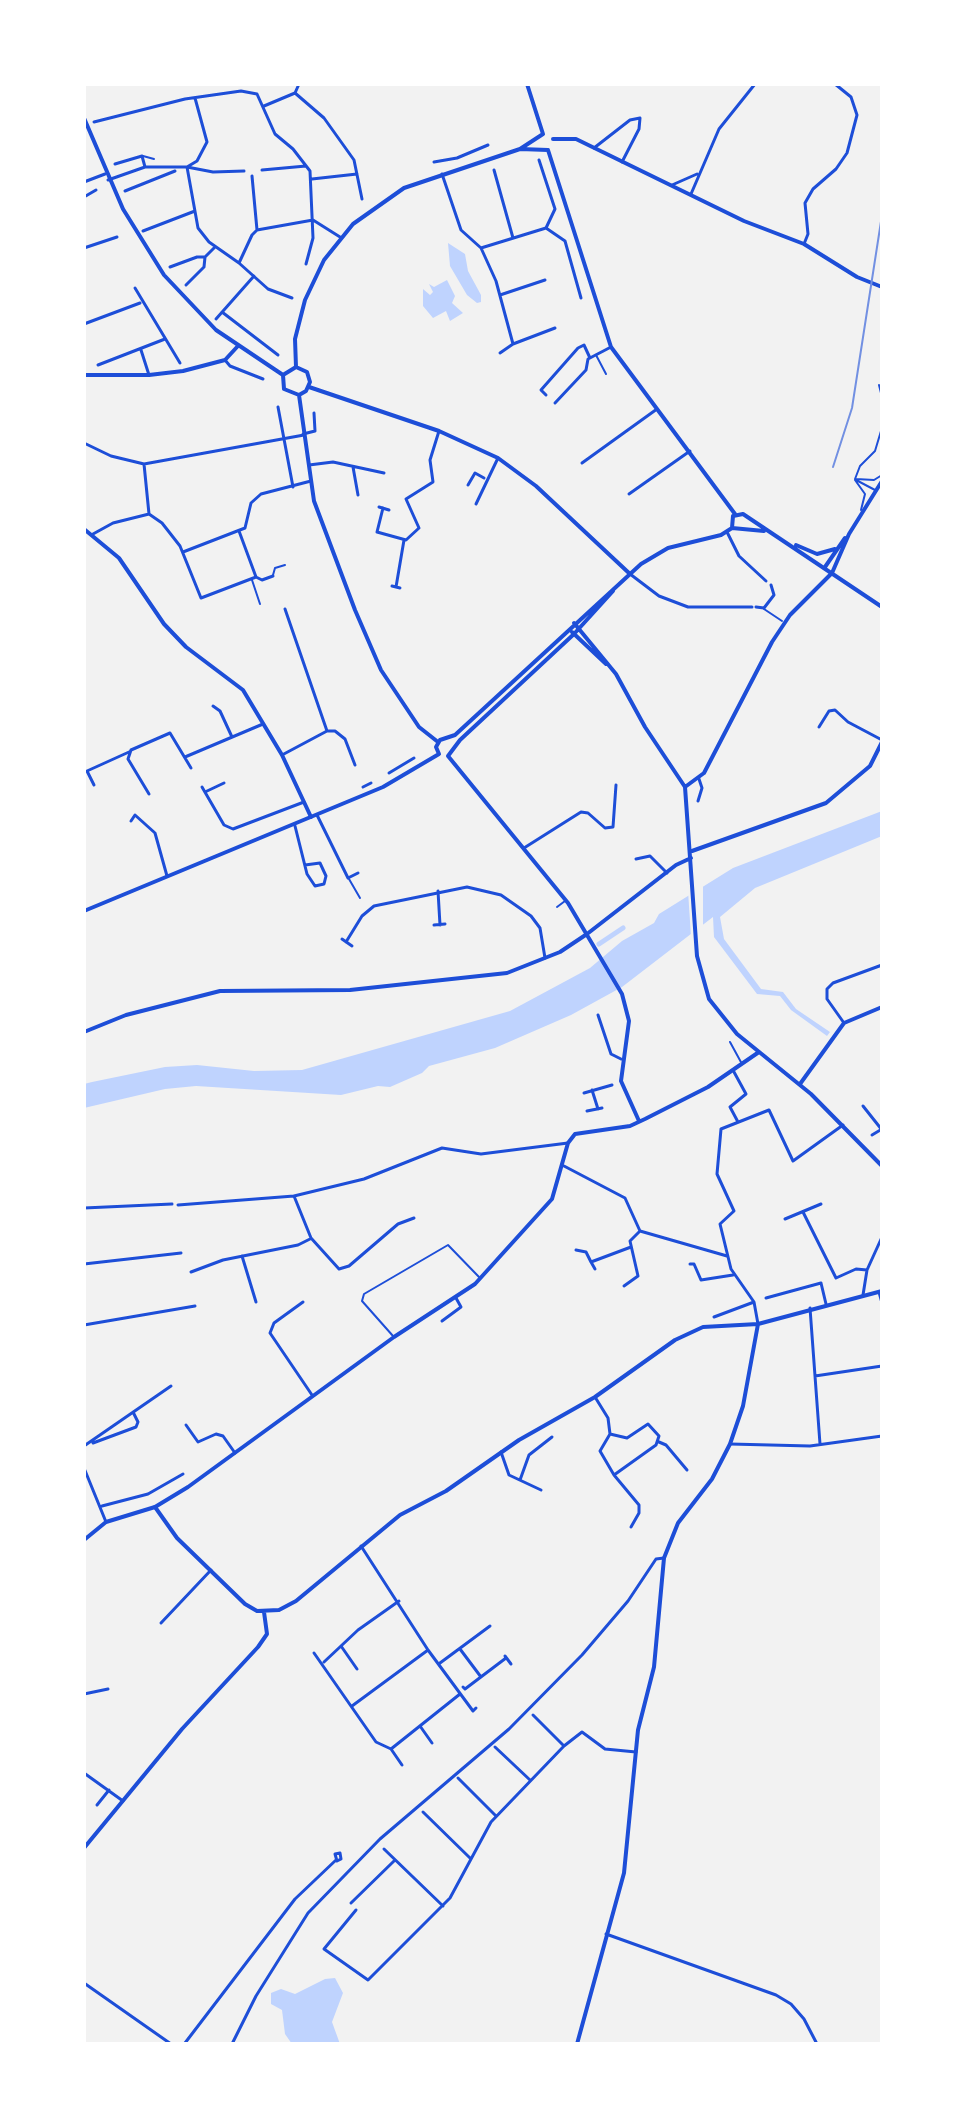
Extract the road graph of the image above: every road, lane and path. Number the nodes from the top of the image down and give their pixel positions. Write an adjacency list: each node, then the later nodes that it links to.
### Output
1 (299, 84): 5 (street)
2 (527, 84): 10 (street)
3 (755, 84): 34 (street)
4 (835, 84): 57 (street)
5 (295, 93): 7 (street); 36 (street)
6 (195, 98): 7 (street); 9 (street); 28 (street)
7 (264, 106): 26 (street)
8 (84, 118): 35 (street)
9 (94, 122)
10 (543, 134): 11 (street); 12 (street)
11 (553, 139): 15 (street); 17 (street)
12 (537, 141): 14 (street); 16 (street)
13 (488, 145): 19 (street)
14 (539, 147): 16 (street); 17 (street)
15 (594, 148): 23 (street); 23 (street)
16 (520, 149): 29 (street)
17 (548, 150): 81 (street)
18 (142, 156): 20 (lane); 24 (street); 27 (street)
19 (457, 158): 22 (street); 29 (street)
20 (154, 159)
21 (539, 160): 51 (street)
22 (434, 162)
23 (622, 162): 43 (street)
24 (115, 164)
25 (157, 166): 27 (street); 28 (street); 38 (street)
26 (306, 166): 30 (street); 40 (street)
27 (145, 167): 41 (street)
28 (187, 167): 33 (street); 49 (street)
29 (460, 168): 37 (street)
30 (262, 170)
31 (494, 170): 56 (street)
32 (175, 171): 38 (street)
33 (244, 171)
34 (699, 173): 43 (street); 46 (street)
35 (105, 174): 41 (street); 42 (street)
36 (357, 174): 40 (street); 48 (street)
37 (442, 174): 55 (street); 60 (street)
38 (158, 176): 45 (street)
39 (252, 176): 52 (street)
40 (312, 179): 50 (street)
41 (108, 180): 80 (street)
42 (84, 182)
43 (672, 185): 46 (street)
44 (96, 190): 47 (street)
45 (125, 191)
46 (691, 195): 57 (street)
47 (84, 197)
48 (362, 199)
49 (195, 211): 53 (street); 58 (street)
50 (313, 220): 52 (street); 55 (street); 63 (street)
51 (546, 228): 56 (street); 72 (street)
52 (257, 230): 62 (street)
53 (143, 231)
54 (117, 237): 59 (street)
55 (340, 238): 92 (street)
56 (513, 238): 60 (street)
57 (804, 244): 68 (street)
58 (215, 247): 61 (street); 62 (street)
59 (84, 248)
60 (481, 248): 70 (street)
61 (205, 257): 64 (street); 67 (street)
62 (239, 263): 65 (street)
63 (306, 264)
64 (177, 272)
65 (254, 276): 71 (street); 74 (street)
66 (545, 280): 70 (street)
67 (186, 285)
68 (882, 287)
69 (135, 288): 73 (street)
70 (500, 295): 79 (street)
71 (292, 298)
72 (581, 298)
73 (142, 303): 76 (street); 78 (street)
74 (222, 312): 75 (street); 83 (street)
75 (216, 319)
76 (84, 324)
77 (555, 328): 79 (street)
78 (165, 339): 82 (street); 90 (street)
79 (513, 344): 84 (street)
80 (237, 347): 89 (street); 96 (street)
81 (611, 347): 85 (street); 105 (street)
82 (141, 350): 91 (street); 95 (street)
83 (272, 352): 86 (street); 87 (street)
84 (500, 353)
85 (596, 354): 88 (street); 93 (lane)
86 (278, 355)
87 (269, 357)
88 (590, 358): 101 (street); 103 (street)
89 (225, 360): 95 (street); 97 (street)
90 (180, 363)
91 (98, 365)
92 (296, 367): 96 (street); 99 (street)
93 (606, 374)
94 (84, 375): 95 (street)
95 (149, 375)
96 (283, 375): 100 (street)
97 (263, 379)
98 (879, 385): 102 (lane)
99 (309, 387): 100 (street); 107 (street)
100 (299, 395): 109 (street)
101 (546, 395)
102 (882, 397)
103 (555, 403)
104 (278, 407): 110 (street)
105 (658, 409): 112 (street); 114 (street)
106 (314, 413): 109 (street)
107 (439, 431): 113 (street); 143 (street)
108 (881, 431): 121 (lane)
109 (304, 434): 110 (street); 116 (street)
110 (282, 438): 115 (street); 125 (street)
111 (84, 443): 115 (street)
112 (690, 451): 127 (street); 132 (street)
113 (498, 458): 120 (street); 150 (street)
114 (582, 463)
115 (144, 464): 131 (street)
116 (309, 465): 117 (street); 122 (street)
117 (353, 467): 118 (street); 128 (street)
118 (384, 473)
119 (882, 475): 121 (lane)
120 (485, 478): 124 (street); 129 (street)
121 (855, 479): 126 (lane); 133 (lane)
122 (311, 481): 125 (street); 174 (street)
123 (882, 481): 126 (street)
124 (468, 485)
125 (293, 487): 138 (street)
126 (876, 490): 133 (street)
127 (629, 494)
128 (358, 495)
129 (476, 504)
130 (389, 510): 143 (street)
131 (149, 514): 141 (street); 146 (street)
132 (735, 514): 134 (street); 135 (street)
133 (860, 515): 142 (street)
134 (748, 520): 137 (street); 140 (street)
135 (732, 528): 137 (street); 139 (street)
136 (84, 529): 141 (street)
137 (744, 529): 140 (street)
138 (239, 531): 146 (street); 152 (street)
139 (727, 532): 150 (street); 153 (street)
140 (775, 533): 144 (street)
141 (93, 534): 168 (street)
142 (849, 534): 145 (street); 149 (street)
143 (404, 540): 156 (street)
144 (790, 543): 145 (street); 148 (street)
145 (835, 549): 148 (street)
146 (183, 552): 152 (street)
147 (285, 565): 151 (lane)
148 (825, 567): 149 (street)
149 (832, 573): 158 (street); 162 (street)
150 (630, 574): 154 (street); 159 (street)
151 (273, 576): 152 (street)
152 (254, 578): 157 (lane)
153 (766, 581)
154 (619, 583): 161 (street); 163 (street)
155 (771, 585): 159 (street)
156 (396, 587)
157 (260, 604)
158 (882, 607)
159 (764, 608): 162 (lane)
160 (285, 609): 170 (street)
161 (574, 623): 163 (street); 164 (street)
162 (785, 623): 184 (street)
163 (579, 628): 165 (street); 166 (street)
164 (568, 629): 165 (street); 172 (street)
165 (574, 634): 166 (street); 175 (street)
166 (611, 668): 190 (street)
167 (213, 706): 171 (street)
168 (264, 723): 171 (street); 178 (street)
169 (819, 727): 173 (street)
170 (327, 731): 178 (street); 182 (street)
171 (232, 737): 180 (street)
172 (447, 738): 174 (street); 175 (street)
173 (882, 741): 201 (street)
174 (438, 742): 177 (street)
175 (454, 749): 179 (street)
176 (129, 752): 180 (street); 187 (street); 192 (street)
177 (439, 754): 179 (street); 185 (street)
178 (282, 755): 194 (street)
179 (448, 756): 200 (street)
180 (185, 757): 183 (street)
181 (414, 758): 185 (street)
182 (355, 765)
183 (191, 768)
184 (699, 779): 190 (street); 193 (street)
185 (398, 781): 191 (street)
186 (224, 783): 194 (street)
187 (94, 785)
188 (367, 785): 191 (street)
189 (616, 785): 200 (street)
190 (685, 787): 201 (street)
191 (371, 792): 197 (street)
192 (149, 794)
193 (698, 801)
194 (304, 802): 197 (street)
195 (137, 809): 196 (street)
196 (135, 815): 198 (street); 207 (street)
197 (314, 816): 199 (street); 208 (street)
198 (131, 821)
199 (294, 824): 204 (street); 207 (street)
200 (524, 848): 211 (street)
201 (692, 851): 203 (street)
202 (636, 859): 206 (street)
203 (692, 861): 206 (street); 224 (street)
204 (305, 864): 204 (street)
205 (358, 873): 208 (street)
206 (667, 873): 215 (street)
207 (167, 876): 213 (street)
208 (348, 878): 210 (lane)
209 (438, 891): 214 (street); 216 (street); 217 (street)
210 (360, 898)
211 (566, 900): 212 (lane); 215 (street)
212 (557, 907)
213 (84, 911)
214 (440, 925)
215 (587, 934): 217 (street); 225 (street)
216 (352, 946)
217 (545, 958): 222 (street)
218 (882, 965): 221 (street)
219 (882, 1007): 221 (street)
220 (598, 1015): 225 (street)
221 (844, 1023): 229 (street)
222 (84, 1032)
223 (730, 1042): 226 (lane)
224 (759, 1052): 226 (street); 229 (street)
225 (621, 1059): 228 (street)
226 (743, 1065): 227 (street)
227 (734, 1072): 234 (street); 235 (street)
228 (621, 1081): 230 (street); 234 (street)
229 (800, 1085): 236 (street)
230 (592, 1090): 231 (street); 233 (street)
231 (584, 1093)
232 (863, 1106): 237 (street)
233 (587, 1111)
234 (639, 1121): 240 (street)
235 (738, 1122): 236 (street); 258 (street)
236 (843, 1125): 241 (street)
237 (882, 1129): 238 (street)
238 (872, 1135)
239 (868, 1140): 241 (street)
240 (568, 1143): 243 (street); 244 (street)
241 (863, 1146): 242 (street)
242 (882, 1165)
243 (564, 1166): 252 (street); 267 (street)
244 (294, 1196): 247 (street); 254 (street)
245 (172, 1204): 248 (street)
246 (821, 1204): 249 (street)
247 (178, 1205)
248 (84, 1208)
249 (803, 1212): 251 (street); 264 (street)
250 (414, 1218): 254 (street)
251 (785, 1219)
252 (640, 1231): 255 (street); 258 (street)
253 (882, 1237): 264 (street)
254 (311, 1238): 257 (street)
255 (631, 1246): 260 (street); 268 (street)
256 (576, 1250): 260 (street)
257 (242, 1256): 265 (street); 273 (street)
258 (727, 1256): 266 (street)
259 (177, 1259): 261 (street)
260 (591, 1262): 263 (street)
261 (84, 1264)
262 (690, 1264): 266 (street)
263 (595, 1269)
264 (867, 1270): 270 (street)
265 (191, 1272)
266 (734, 1275): 275 (street)
267 (480, 1279): 271 (street); 284 (lane)
268 (624, 1286)
269 (881, 1291): 270 (street); 276 (street)
270 (863, 1295): 277 (street)
271 (456, 1298): 281 (street); 284 (street)
272 (766, 1298): 277 (street)
273 (256, 1302)
274 (303, 1302): 288 (street)
275 (754, 1302): 280 (street); 282 (street)
276 (882, 1303)
277 (826, 1304): 279 (street)
278 (195, 1306): 283 (street)
279 (810, 1308): 282 (street); 286 (street)
280 (714, 1317)
281 (442, 1321)
282 (758, 1324): 289 (street); 299 (street)
283 (84, 1325)
284 (394, 1337): 288 (street)
285 (882, 1366): 286 (street)
286 (815, 1376): 300 (street)
287 (171, 1386): 290 (street)
288 (312, 1395): 303 (street)
289 (595, 1397): 294 (street); 302 (street)
290 (133, 1412): 298 (street); 298 (street)
291 (186, 1425): 293 (street)
292 (196, 1428): 293 (street)
293 (191, 1431): 303 (street)
294 (610, 1434): 297 (street); 307 (street)
295 (882, 1436): 300 (street)
296 (552, 1437): 308 (street)
297 (659, 1442): 305 (street); 307 (street)
298 (89, 1443): 301 (street)
299 (730, 1444): 300 (street); 316 (street)
300 (820, 1444)
301 (84, 1446)
302 (501, 1452): 308 (street); 315 (street)
303 (235, 1453): 311 (street)
304 (84, 1468): 310 (street)
305 (687, 1470)
306 (183, 1474): 310 (street)
307 (614, 1475): 313 (street)
308 (520, 1480): 309 (street)
309 (541, 1490)
310 (102, 1506): 312 (street)
311 (155, 1507): 312 (street); 317 (street)
312 (106, 1522): 314 (street)
313 (631, 1527)
314 (84, 1540)
315 (361, 1546): 318 (street); 319 (street)
316 (664, 1558): 343 (street); 365 (street)
317 (211, 1570): 319 (street); 320 (street)
318 (399, 1601): 322 (street); 323 (street)
319 (264, 1612): 349 (street)
320 (161, 1623)
321 (490, 1626): 324 (street)
322 (341, 1646): 326 (street); 329 (street)
323 (427, 1649): 327 (street); 335 (street)
324 (460, 1649): 327 (street); 330 (street)
325 (314, 1653): 326 (street)
326 (324, 1663): 335 (street)
327 (440, 1663): 334 (street)
328 (511, 1664): 330 (street)
329 (357, 1669)
330 (481, 1677): 331 (street)
331 (463, 1687)
332 (108, 1689): 333 (street)
333 (84, 1694)
334 (460, 1694): 336 (street); 338 (street)
335 (352, 1706): 342 (street)
336 (476, 1708)
337 (533, 1715): 340 (street)
338 (420, 1726): 339 (street); 342 (street)
339 (432, 1743)
340 (564, 1746): 343 (street); 347 (street)
341 (495, 1747): 347 (street)
342 (391, 1749): 344 (street)
343 (634, 1752): 361 (street)
344 (402, 1765)
345 (84, 1773): 348 (street)
346 (458, 1778): 352 (street)
347 (530, 1780): 352 (street)
348 (109, 1790): 349 (street); 350 (street)
349 (125, 1801): 353 (street)
350 (97, 1805)
351 (430, 1811): 355 (street)
352 (496, 1816): 355 (street)
353 (84, 1848)
354 (384, 1849): 357 (street)
355 (470, 1858): 359 (street)
356 (336, 1860): 364 (street)
357 (394, 1861): 358 (street); 359 (street)
358 (351, 1903)
359 (443, 1906): 360 (street)
360 (356, 1910)
361 (606, 1934): 366 (street); 367 (street)
362 (84, 1983): 363 (street)
363 (172, 2044): 364 (street)
364 (185, 2044)
365 (232, 2044)
366 (577, 2044)
367 (817, 2044)

